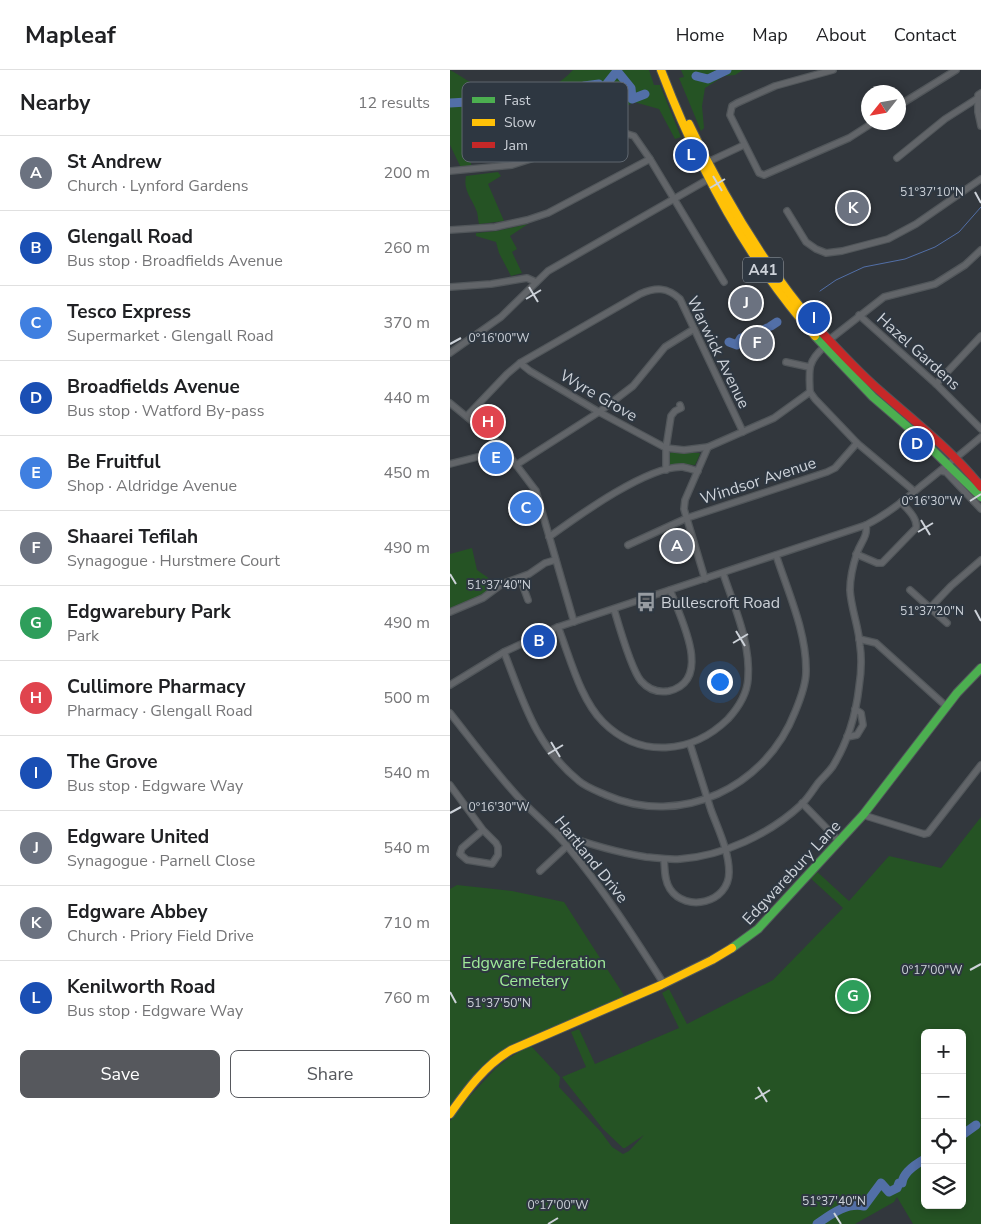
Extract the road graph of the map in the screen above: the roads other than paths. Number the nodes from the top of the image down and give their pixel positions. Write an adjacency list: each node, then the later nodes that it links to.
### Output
1 (660, 70): 17 (main road, A41)
2 (668, 70): 14 (main road, A41)
3 (833, 70): 10 (street)
4 (956, 70): 6 (street)
5 (979, 96): 7 (street); 12 (street)
6 (906, 101)
7 (981, 126)
8 (862, 130): 10 (street)
9 (628, 134): 11 (street)
10 (744, 145): 14 (street)
11 (650, 158): 18 (street); 20 (street)
12 (897, 158)
13 (521, 162): 15 (street)
14 (708, 164): 28 (main road, A41)
15 (450, 171)
16 (981, 179): 19 (street)
17 (707, 180): 18 (street); 28 (main road, A41)
18 (674, 199): 22 (street); 23 (street)
19 (787, 211)
20 (450, 230)
21 (981, 250): 25 (street)
22 (536, 282): 24 (street); 29 (street)
23 (724, 282)
24 (450, 287)
25 (859, 315): 28 (street); 33 (street, Hazel Gardens)
26 (694, 329): 31 (street, Warwick Avenue); 37 (street); 40 (street, Warwick Avenue)
27 (981, 336): 33 (street)
28 (827, 344): 32 (street); 46 (main road, A41); 46 (main road, A41)
29 (450, 354)
30 (786, 362): 32 (street)
31 (520, 363): 37 (street, Wyre Grove); 38 (street, Warwick Avenue)
32 (809, 367): 34 (street)
33 (936, 384): 39 (street, Hazel Gardens)
34 (810, 392): 40 (street); 42 (street)
35 (450, 403): 38 (street)
36 (680, 405): 45 (street)
37 (599, 412): 45 (street, Wyre Grove); 48 (street)
38 (467, 416): 43 (street)
39 (981, 429)
40 (743, 432): 44 (street)
41 (981, 437): 46 (street)
42 (858, 443): 53 (street); 57 (street, Windsor Avenue)
43 (501, 445): 47 (street); 48 (street)
44 (708, 447): 45 (street); 50 (street)
45 (666, 448): 49 (street)
46 (952, 462): 51 (street); 52 (main road, A41); 54 (main road, A41)
47 (450, 464)
48 (516, 465): 59 (street)
49 (666, 470): 50 (street); 59 (street)
50 (698, 471): 57 (street)
51 (941, 471): 53 (street); 56 (street)
52 (981, 487)
53 (914, 491): 55 (street)
54 (981, 496)
55 (901, 502): 58 (street); 61 (street)
56 (981, 509)
57 (687, 518): 60 (street, Windsor Avenue); 67 (street)
58 (866, 526): 61 (street); 62 (street)
59 (549, 537): 63 (street)
60 (628, 545)
61 (856, 554): 77 (street)
62 (776, 555): 65 (street); 88 (street)
63 (555, 560): 66 (street); 74 (street)
64 (981, 560): 71 (street)
65 (723, 573): 67 (street); 85 (street)
66 (520, 578): 70 (street); 73 (street)
67 (705, 579): 68 (street)
68 (670, 590): 72 (street); 72 (street)
69 (910, 590): 71 (street)
70 (528, 600)
71 (930, 608): 75 (street)
72 (614, 609): 74 (street)
73 (450, 612)
74 (574, 622): 76 (street)
75 (947, 623)
76 (558, 627): 78 (street); 85 (street)
77 (859, 639): 81 (street); 82 (street)
78 (504, 652): 80 (street); 88 (street)
79 (981, 668): 81 (main road, Edgwarebury Lane)
80 (450, 686)
81 (947, 707): 90 (main road, Edgwarebury Lane)
82 (854, 709): 84 (street); 84 (street)
83 (450, 713): 92 (street, Hartland Drive)
84 (847, 737): 89 (street)
85 (690, 744): 88 (street)
86 (981, 765): 90 (street)
87 (450, 785): 91 (street)
88 (708, 799): 95 (street)
89 (802, 803): 93 (street); 95 (street)
90 (863, 816): 93 (main road, Edgwarebury Lane)
91 (483, 830): 91 (street)
92 (555, 832): 94 (street, Hartland Drive); 96 (street)
93 (839, 841): 98 (main road, Edgwarebury Lane)
94 (567, 846): 97 (street); 98 (street, Hartland Drive)
95 (725, 850): 96 (street); 96 (street)
96 (664, 859)
97 (540, 871)
98 (664, 984): 99 (main road, Edgwarebury Lane)
99 (450, 1114)

